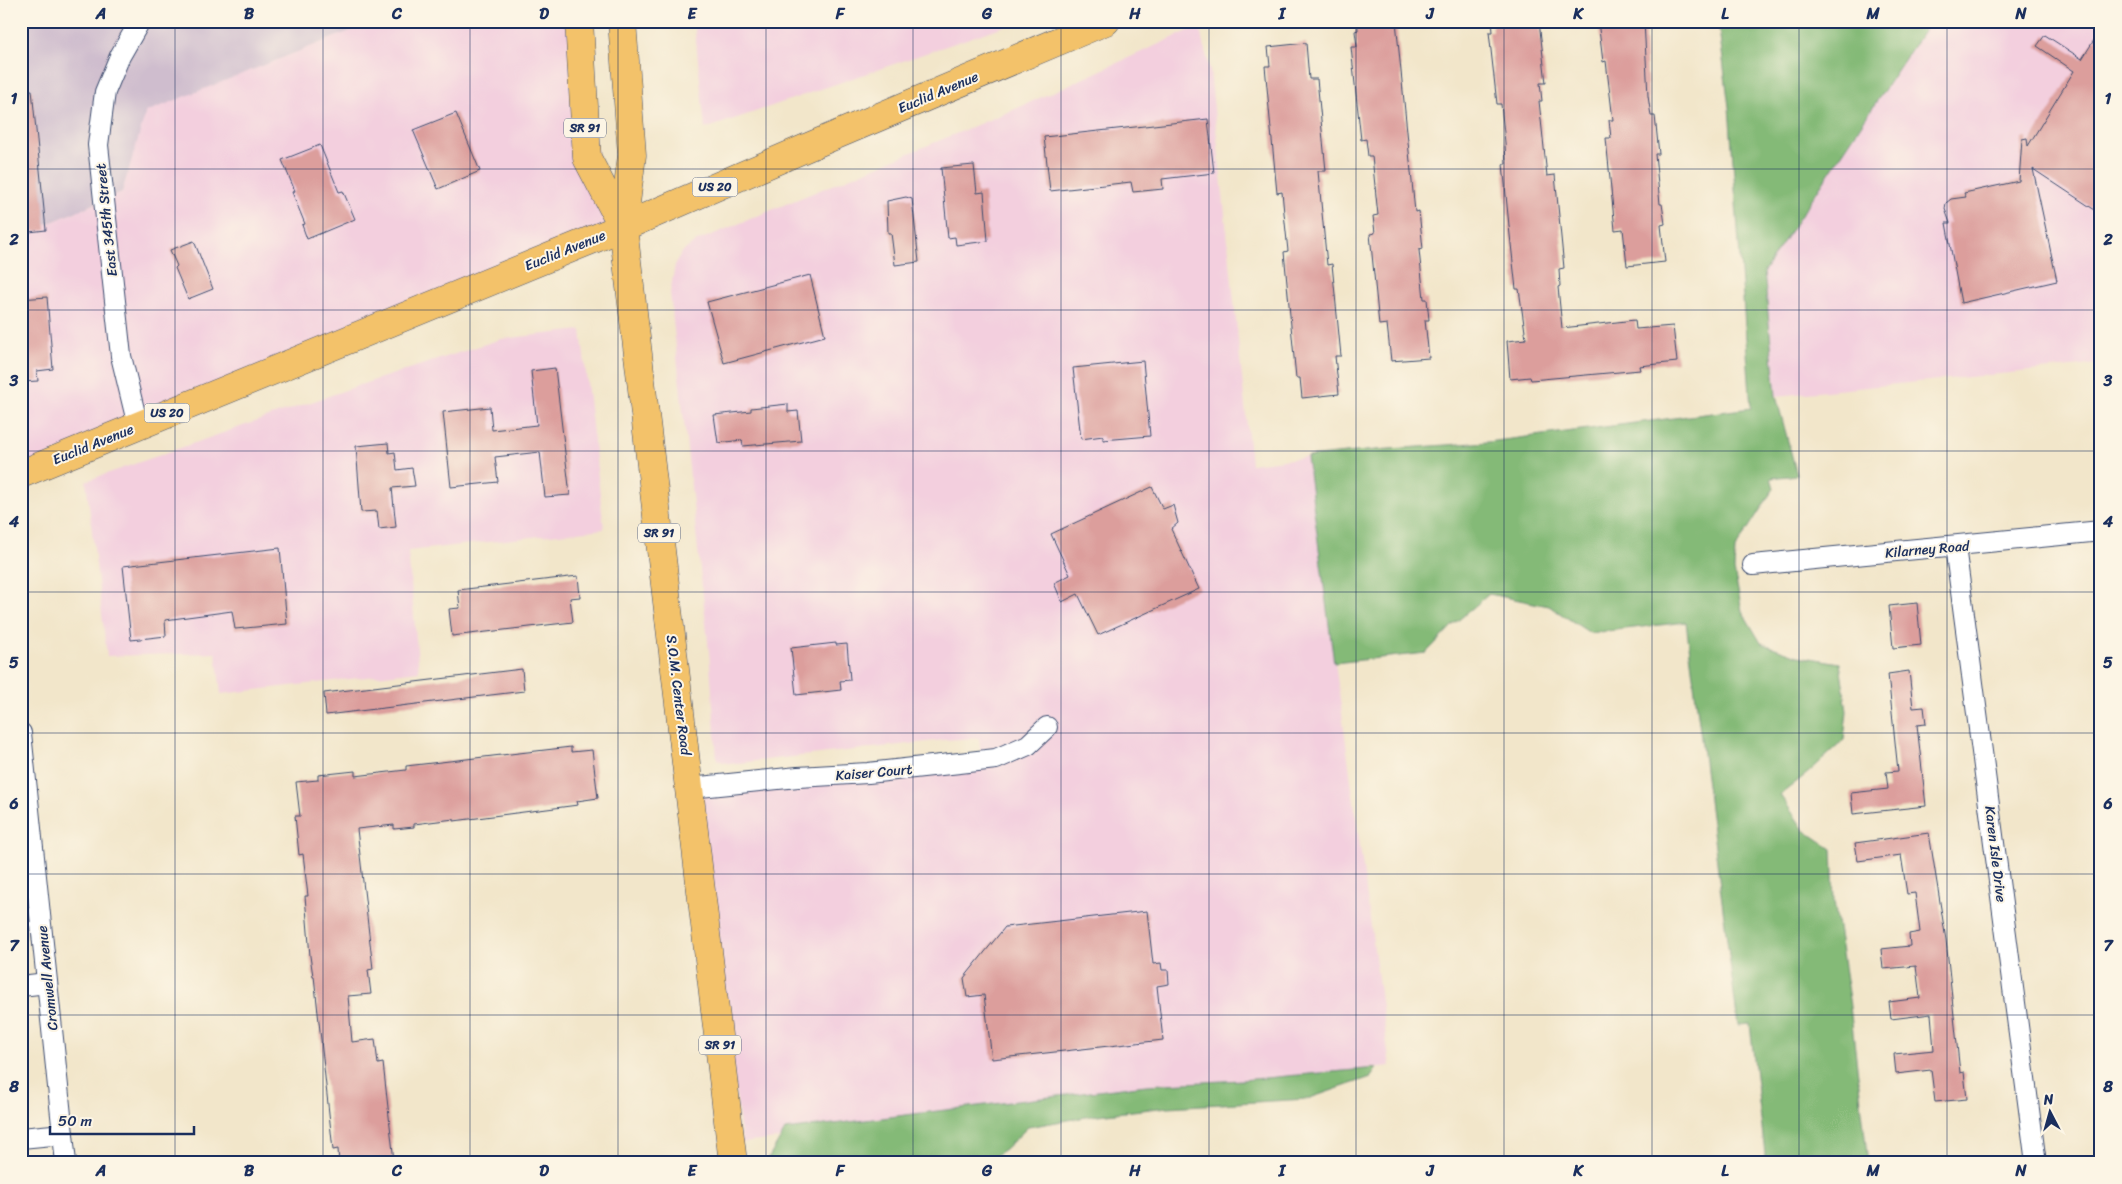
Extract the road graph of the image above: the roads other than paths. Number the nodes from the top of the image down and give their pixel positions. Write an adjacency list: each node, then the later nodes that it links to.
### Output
1 (140, 21): 6 (street, East 345th Street)
2 (579, 21): 5 (main road, S.O.M. Center Road / SR 91)
3 (622, 21): 5 (main road, S.O.M. Center Road / SR 91)
4 (1106, 21): 5 (main road, Euclid Avenue / US 20)
5 (623, 227): 6 (main road, Euclid Avenue / US 20); 13 (main road, S.O.M. Center Road / SR 91)
6 (138, 426): 7 (main road, Euclid Avenue / US 20)
7 (21, 474)
8 (2101, 531): 9 (street, Kilarney Road)
9 (1956, 546): 10 (street, Kilarney Road); 21 (street, Karen Isle Drive)
10 (1752, 565)
11 (1047, 727): 13 (street, Kaiser Court)
12 (21, 733): 14 (street, Cromwell Avenue)
13 (690, 788): 20 (main road, S.O.M. Center Road / SR 91)
14 (26, 817): 15 (street, Cromwell Avenue)
15 (47, 983): 16 (street); 17 (street, Cromwell Avenue)
16 (21, 986)
17 (63, 1134): 18 (street); 19 (street, Cromwell Avenue)
18 (21, 1138)
19 (66, 1163)
20 (734, 1163)
21 (2036, 1163)

